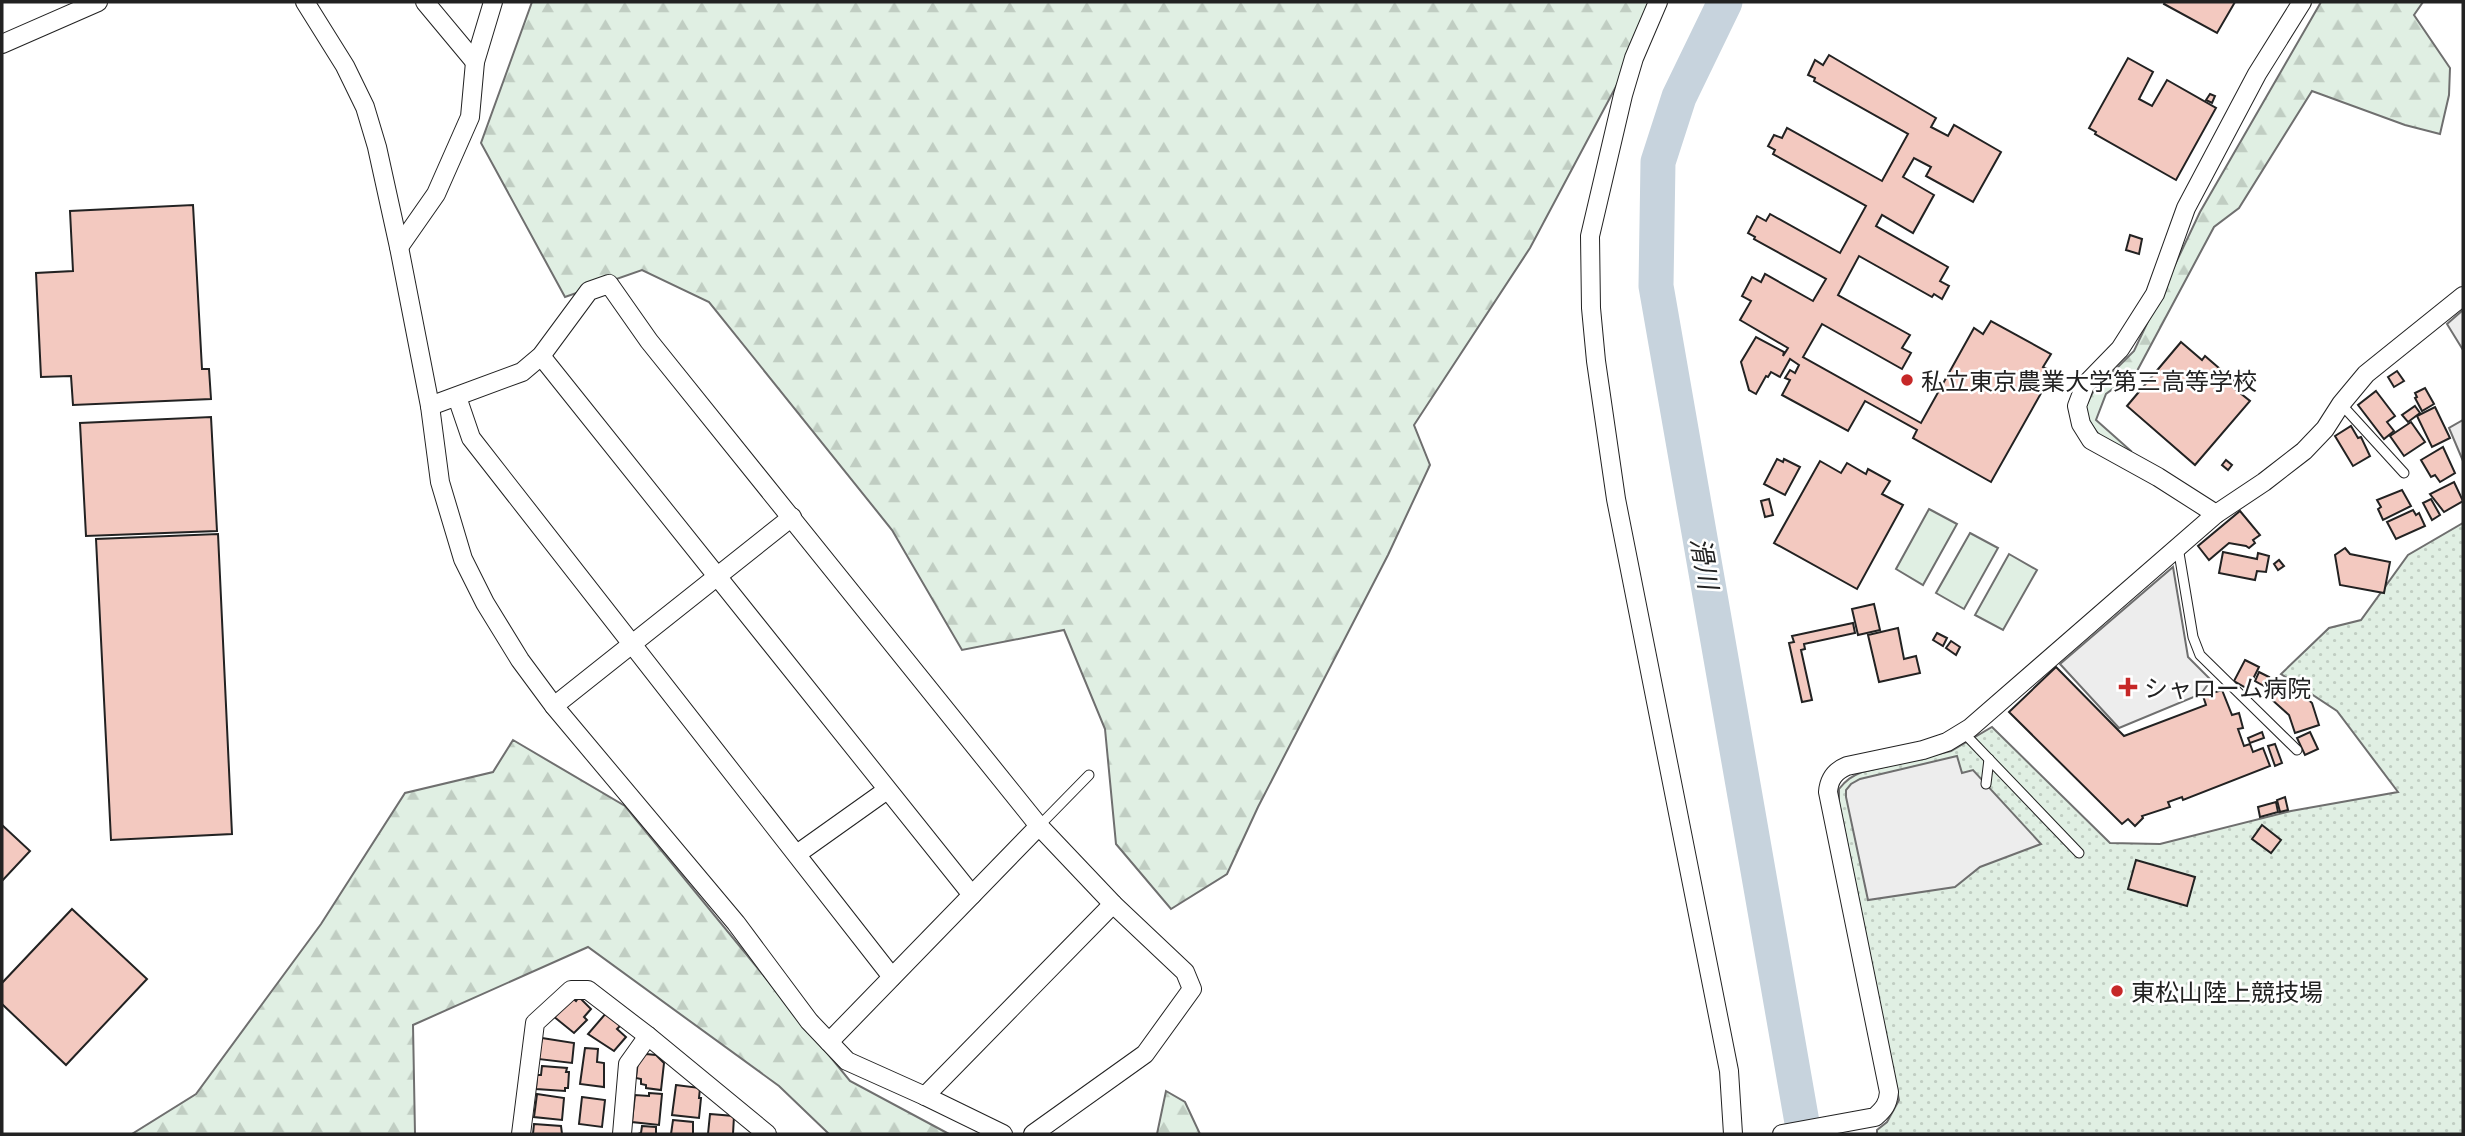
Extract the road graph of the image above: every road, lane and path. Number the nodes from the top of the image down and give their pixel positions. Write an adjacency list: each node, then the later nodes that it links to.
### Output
1 (98, 2): 7 (street)
2 (305, 2): 10 (street)
3 (425, 2): 9 (street)
4 (493, 2): 9 (street)
5 (1658, 2): 43 (street)
6 (2302, 2): 17 (street)
7 (75, 6): 8 (street)
8 (2, 44)
9 (475, 62): 10 (street)
10 (399, 247): 15 (street)
11 (2463, 296): 14 (street)
12 (541, 356): 13 (street); 18 (street); 20 (street)
13 (457, 397): 15 (street); 21 (street)
14 (2341, 404): 16 (lane); 17 (street)
15 (430, 406): 22 (street)
16 (2404, 474)
17 (2216, 514): 19 (street)
18 (792, 517): 20 (street); 29 (street)
19 (2178, 547): 23 (street); 24 (lane)
20 (716, 577): 21 (street); 28 (street)
21 (631, 645): 22 (street); 31 (street)
22 (554, 706): 36 (street)
23 (1963, 732): 25 (lane); 44 (street)
24 (2297, 750)
25 (1989, 759): 27 (lane); 30 (lane)
26 (1089, 775): 29 (lane)
27 (1986, 784)
28 (887, 790): 31 (street); 32 (street)
29 (1039, 827): 32 (street); 33 (street)
30 (2079, 853)
31 (797, 854): 34 (street)
32 (972, 895): 34 (street)
33 (1114, 904): 37 (street); 42 (street)
34 (892, 976): 36 (street)
35 (648, 1036): 38 (street); 39 (street); 40 (street)
36 (829, 1042): 37 (street)
37 (925, 1096): 41 (street)
38 (762, 1133)
39 (520, 1134)
40 (622, 1134)
41 (1003, 1134)
42 (1033, 1134)
43 (1733, 1134)
44 (1782, 1134)

